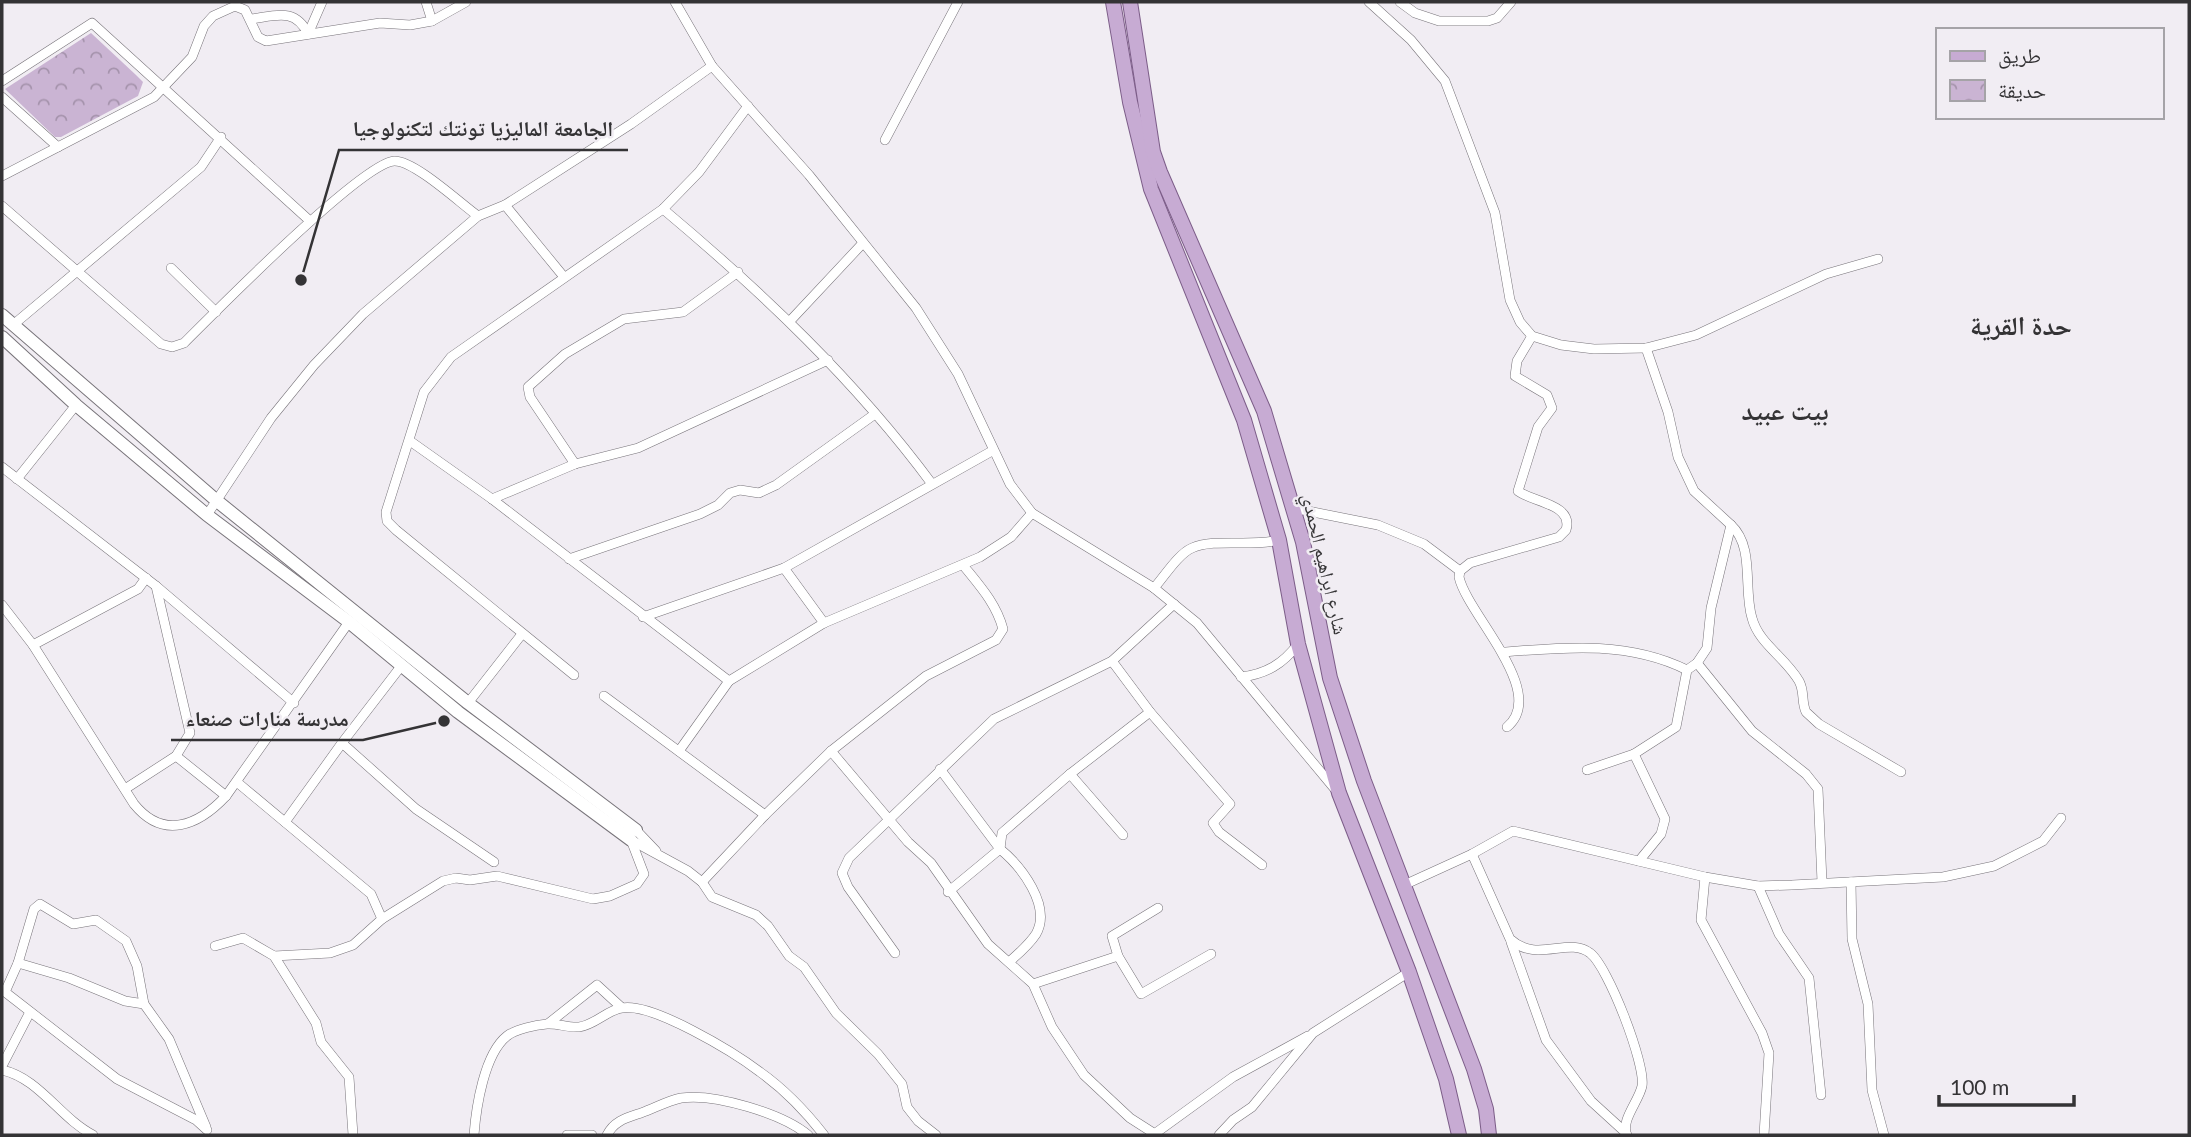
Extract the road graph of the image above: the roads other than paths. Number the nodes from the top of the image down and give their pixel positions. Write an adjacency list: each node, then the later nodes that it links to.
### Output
1 (322, 2): 13 (street)
2 (426, 2): 12 (street)
3 (466, 2): 12 (street)
4 (675, 2): 14 (street)
5 (958, 2): 22 (street)
6 (1112, 2): 19 (main road, شارع ابراهيم الحمدي)
7 (1130, 2): 18 (main road, شارع ابراهيم الحمدي)
8 (1369, 2): 42 (street)
9 (1400, 2): 10 (street)
10 (1511, 2)
11 (251, 19): 13 (street); 13 (street); 16 (street)
12 (432, 21): 13 (street)
13 (308, 34)
14 (712, 66): 20 (street); 25 (street)
15 (2, 81): 16 (street)
16 (166, 88): 21 (street); 23 (street)
17 (2, 97): 23 (street)
18 (1146, 100): 19 (main road); 27 (main road, شارع ابراهيم الحمدي)
19 (1130, 102): 29 (main road, شارع ابراهيم الحمدي)
20 (748, 106): 28 (street); 32 (street)
21 (221, 137): 31 (street); 35 (street)
22 (885, 140)
23 (58, 147): 24 (street)
24 (2, 176)
25 (505, 205): 30 (street); 37 (street)
26 (2, 206): 35 (street)
27 (1177, 208): 29 (main road); 58 (main road, شارع ابراهيم الحمدي)
28 (663, 209): 36 (street); 37 (street)
29 (1159, 214): 62 (main road, شارع ابراهيم الحمدي)
30 (478, 216): 31 (street); 57 (street)
31 (310, 221): 38 (street)
32 (863, 243): 40 (street); 50 (street)
33 (1878, 259): 44 (street)
34 (171, 268): 38 (street)
35 (75, 271): 38 (street); 41 (street)
36 (738, 272): 40 (street); 52 (street)
37 (564, 277): 49 (street)
38 (216, 312)
39 (2, 316): 41 (street)
40 (790, 321): 45 (street)
41 (13, 325): 43 (street); 48 (street)
42 (1532, 335): 44 (street); 66 (street)
43 (2, 336): 46 (street)
44 (1646, 348): 61 (street)
45 (828, 360): 47 (street); 52 (street)
46 (76, 405): 51 (street); 54 (street)
47 (875, 414): 55 (street); 63 (street)
48 (145, 440): 51 (street); 57 (street)
49 (410, 440): 56 (street); 77 (street)
50 (992, 451): 55 (street); 59 (street)
51 (134, 454): 60 (street)
52 (575, 464): 56 (street)
53 (2, 467): 54 (street)
54 (17, 479): 67 (street)
55 (932, 484): 65 (street)
56 (492, 499): 63 (street)
57 (217, 501): 60 (street); 90 (street)
58 (1293, 508): 66 (street); 68 (main road, شارع ابراهيم الحمدي)
59 (1032, 513): 64 (street); 71 (street)
60 (207, 514): 75 (street)
61 (1731, 525): 82 (street); 100 (street)
62 (1279, 540): 69 (main road, شارع ابراهيم الحمدي); 71 (street)
63 (569, 559): 74 (street)
64 (963, 565): 76 (street); 95 (street)
65 (784, 568): 74 (street); 76 (street)
66 (1460, 571): 80 (street)
67 (146, 578): 70 (street); 79 (street)
68 (1311, 578): 69 (main road); 121 (main road, شارع ابراهيم الحمدي)
69 (1286, 582): 78 (main road, شارع ابراهيم الحمدي)
70 (156, 586): 89 (street); 97 (street)
71 (1154, 588): 72 (street)
72 (1174, 604): 81 (street); 86 (street)
73 (2, 605): 79 (street)
74 (643, 617): 87 (street)
75 (349, 622): 83 (street); 89 (street)
76 (824, 623): 87 (street)
77 (522, 634): 85 (street); 90 (street)
78 (1298, 644): 86 (street); 104 (main road, شارع ابراهيم الحمدي)
79 (33, 645): 103 (street)
80 (1504, 652): 84 (street); 92 (street)
81 (1112, 661): 91 (street); 98 (street)
82 (1697, 663): 84 (street); 119 (street)
83 (402, 665): 93 (street); 110 (street)
84 (1686, 670): 96 (street)
85 (574, 675)
86 (1241, 677): 104 (street)
87 (729, 681): 94 (street)
88 (604, 696): 94 (street)
89 (295, 703): 102 (street)
90 (468, 704): 110 (street)
91 (1150, 712): 101 (street); 116 (street)
92 (1507, 727)
93 (342, 743): 109 (street); 115 (street)
94 (679, 751): 106 (street)
95 (831, 751): 106 (street); 107 (street)
96 (1634, 754): 99 (street); 114 (street)
97 (176, 756): 103 (street); 105 (street)
98 (940, 769): 107 (street); 112 (street)
99 (1587, 770)
100 (1901, 772)
101 (1070, 774): 111 (street); 112 (street)
102 (238, 783): 105 (street); 109 (street)
103 (125, 789): 105 (street)
104 (1339, 793): 134 (main road, شارع ابراهيم الحمدي)
105 (226, 796)
106 (765, 815): 118 (street)
107 (890, 818): 123 (street); 128 (street)
108 (2061, 818): 120 (street)
109 (285, 822): 125 (street)
110 (634, 835): 118 (street); 125 (street)
111 (1123, 835)
112 (1000, 849): 123 (street); 132 (street)
113 (1472, 854): 114 (street); 121 (street); 126 (street)
114 (1639, 861): 117 (street)
115 (494, 862)
116 (1262, 865)
117 (1705, 877): 122 (street); 159 (street)
118 (702, 882): 154 (street)
119 (1822, 882): 120 (street); 122 (street)
120 (1851, 882): 160 (street)
121 (1404, 885): 158 (main road, شارع ابراهيم الحمدي)
122 (1758, 886): 143 (street)
123 (948, 892): 132 (street)
124 (1158, 908): 131 (street)
125 (382, 919): 130 (street)
126 (1510, 940): 145 (street); 145 (street)
127 (215, 946): 130 (street)
128 (895, 953)
129 (1211, 954): 131 (street)
130 (274, 956): 147 (street)
131 (1118, 956): 135 (street)
132 (1009, 962): 135 (street)
133 (18, 963): 136 (street); 137 (street); 137 (street)
134 (1409, 972): 141 (street); 157 (main road, شارع ابراهيم الحمدي)
135 (1033, 984): 155 (street)
136 (4, 991): 139 (street)
137 (144, 1004): 144 (street)
138 (621, 1007): 140 (street); 140 (street); 153 (street)
139 (30, 1012): 142 (street); 144 (street)
140 (549, 1023): 148 (street)
141 (1313, 1033): 155 (street); 156 (street)
142 (2, 1068): 146 (street)
143 (1821, 1095)
144 (208, 1133)
145 (1626, 1134)
146 (93, 1135)
147 (353, 1135)
148 (474, 1135)
149 (567, 1135): 150 (street)
150 (592, 1135)
151 (607, 1135): 152 (street)
152 (808, 1135)
153 (824, 1135)
154 (936, 1135)
155 (1154, 1135)
156 (1219, 1135)
157 (1459, 1135)
158 (1489, 1135)
159 (1764, 1135)
160 (1884, 1135)

